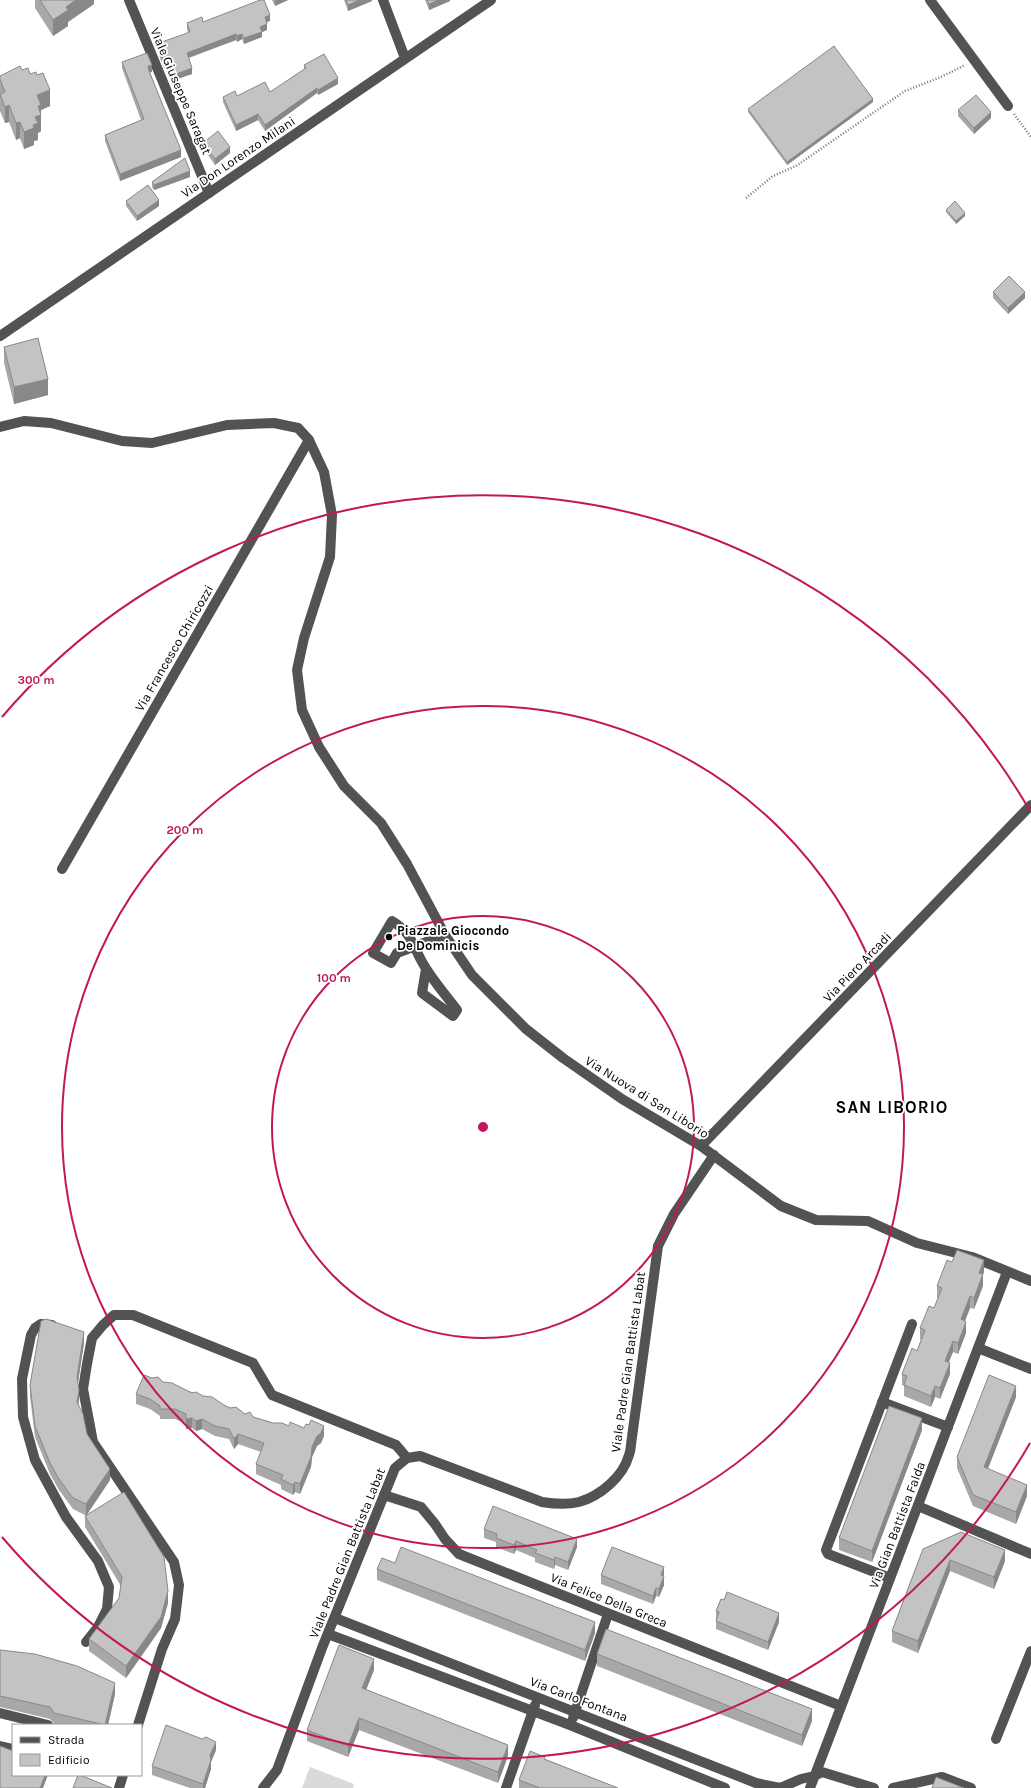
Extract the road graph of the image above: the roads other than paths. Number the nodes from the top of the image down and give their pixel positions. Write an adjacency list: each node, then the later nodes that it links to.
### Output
1 (129, 0): 7 (street, Viale Giuseppe Saragat)
2 (383, 0): 5 (street)
3 (490, 0): 5 (street, Via Don Lorenzo Milani)
4 (930, 0): 6 (street)
5 (405, 58): 7 (street, Via Don Lorenzo Milani)
6 (1008, 106)
7 (209, 193): 8 (street, Via Don Lorenzo Milani)
8 (0, 336)
9 (0, 427): 10 (street, Via Nuova di San Liborio)
10 (309, 440): 12 (street, Via Francesco Chiricozzi); 13 (street, Via Nuova di San Liborio)
11 (1031, 805): 15 (street, Via Piero Arcadi)
12 (62, 869)
13 (445, 935): 14 (street); 15 (street, Via Nuova di San Liborio)
14 (426, 969)
15 (701, 1146): 16 (street, Via Nuova di San Liborio)
16 (714, 1155): 17 (street, Via Nuova di San Liborio); 25 (street, Viale Padre Gian Battista Labat)
17 (1007, 1272): 18 (street, Via Nuova di San Liborio); 21 (street, Via Gian Battista Falda)
18 (1031, 1281)
19 (912, 1324): 23 (street)
20 (62, 1328): 33 (street)
21 (978, 1348): 22 (street); 24 (street, Via Gian Battista Falda)
22 (1031, 1369)
23 (882, 1402): 24 (street); 29 (street)
24 (948, 1427): 27 (street, Via Gian Battista Falda)
25 (407, 1458): 26 (street, Viale Padre Gian Battista Labat); 41 (street)
26 (384, 1495): 30 (street, Via Felice Della Greca); 31 (street, Viale Padre Gian Battista Labat)
27 (918, 1506): 28 (street); 29 (street, Via Gian Battista Falda)
28 (1031, 1554)
29 (890, 1578): 36 (street, Via Gian Battista Falda)
30 (608, 1614): 36 (street, Via Felice Della Greca); 38 (street)
31 (335, 1618): 32 (street, Viale Padre Gian Battista Labat); 35 (street, Via Carlo Fontana)
32 (328, 1634): 37 (street, Via Carlo Fontana); 49 (street, Viale Padre Gian Battista Labat)
33 (86, 1642)
34 (1031, 1651): 43 (street)
35 (538, 1697): 37 (street); 38 (street, Via Carlo Fontana)
36 (841, 1706): 47 (street, Via Gian Battista Falda)
37 (533, 1711): 42 (street, Via Carlo Fontana); 50 (street)
38 (575, 1712): 42 (street); 47 (street, Via Carlo Fontana)
39 (0, 1713): 40 (street)
40 (44, 1724)
41 (138, 1724)
42 (570, 1725): 51 (street, Via Carlo Fontana)
43 (996, 1738)
44 (0, 1746): 45 (street)
45 (12, 1749)
46 (123, 1776): 48 (street)
47 (814, 1776): 52 (street, Via Gian Battista Falda); 53 (street, Via Carlo Fontana)
48 (119, 1788)
49 (263, 1788)
50 (506, 1788)
51 (725, 1788)
52 (810, 1788)
53 (874, 1788)
54 (893, 1788): 55 (street)
55 (971, 1788)

